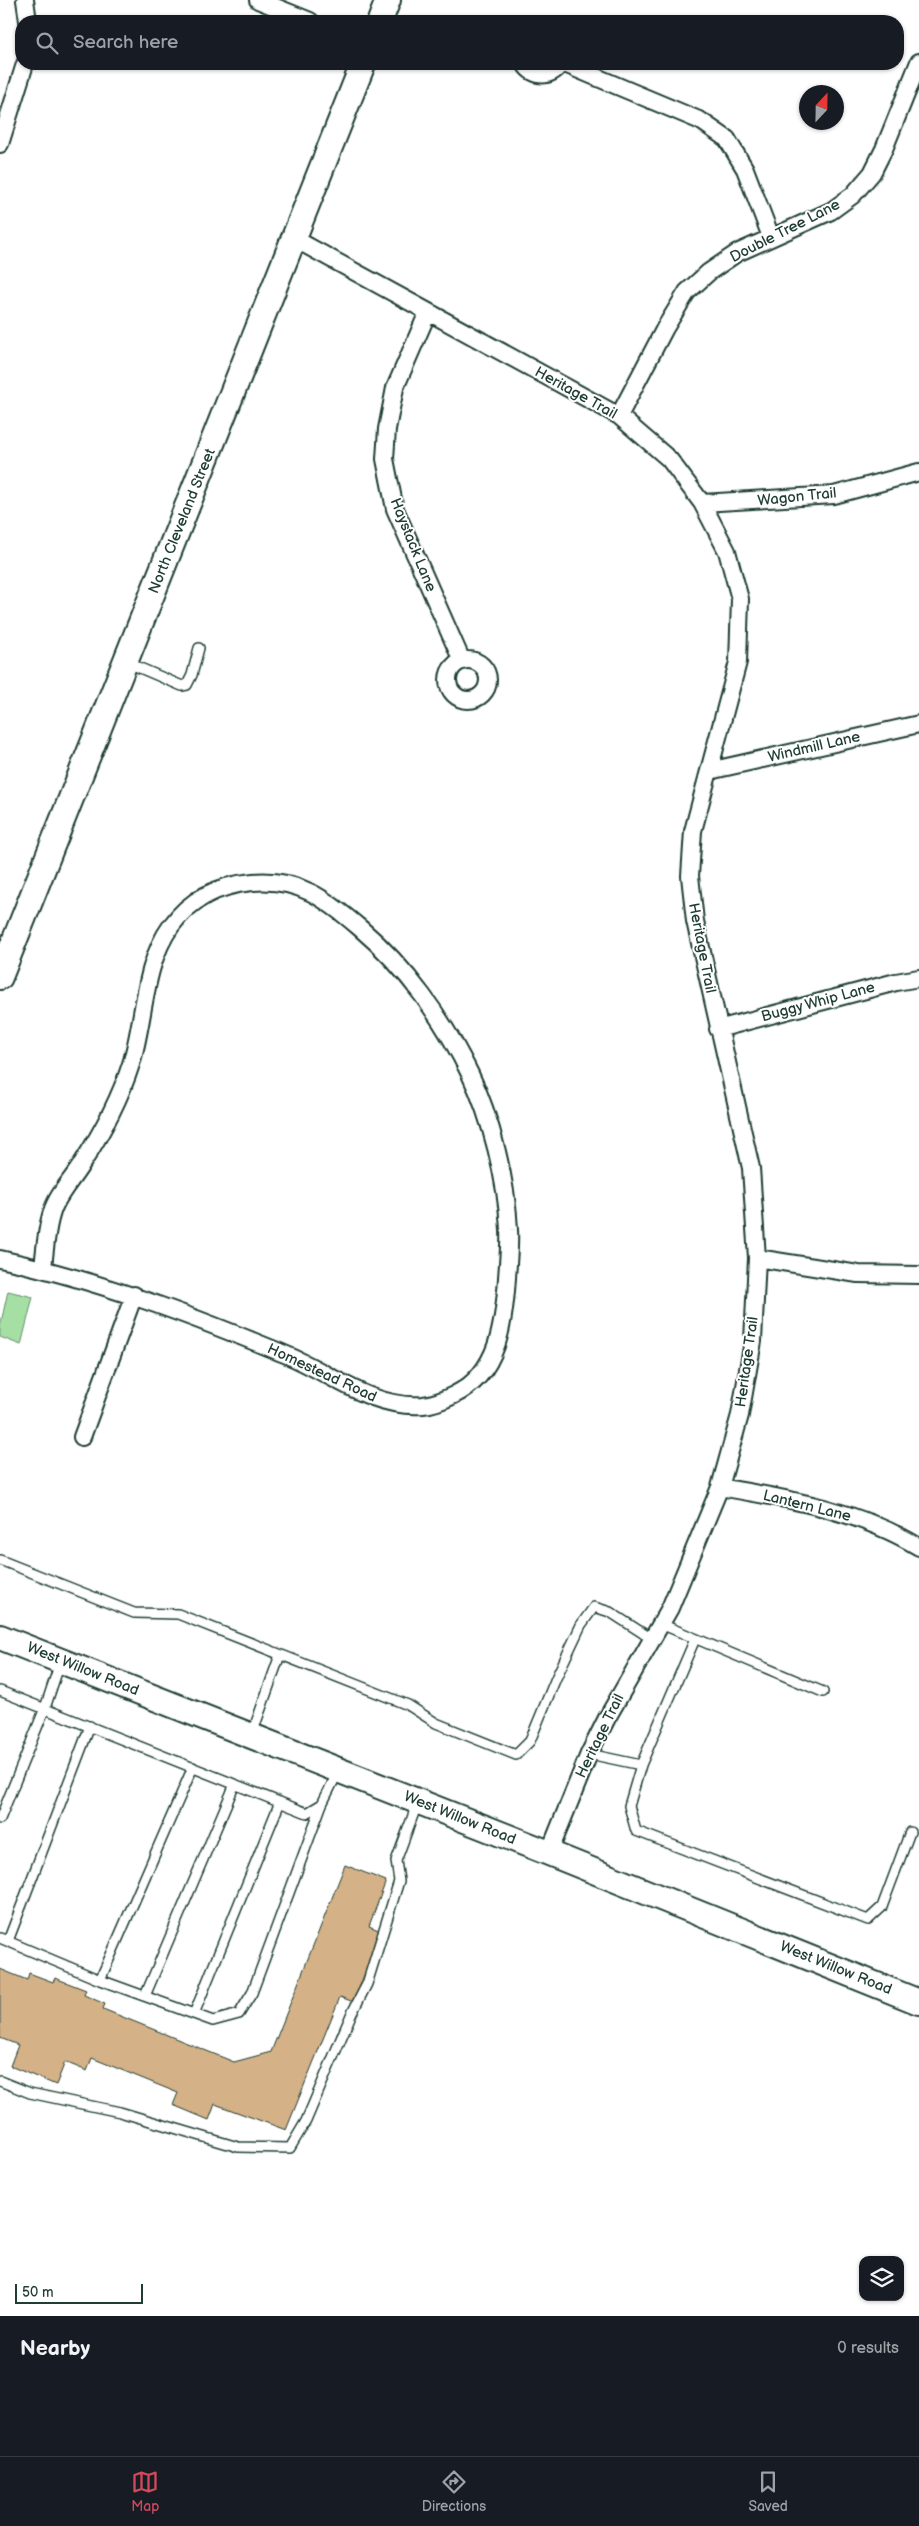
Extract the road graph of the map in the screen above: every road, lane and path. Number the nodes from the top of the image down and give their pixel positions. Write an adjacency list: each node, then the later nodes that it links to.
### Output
1 (25, 0): 4 (street)
2 (258, 0): 5 (street)
3 (388, 0): 6 (street)
4 (27, 15)
5 (295, 15)
6 (382, 15)
7 (919, 62): 14 (street, Double Tree Lane)
8 (23, 70): 13 (street)
9 (361, 70): 15 (street, North Cleveland Street)
10 (530, 70): 11 (street)
11 (554, 70)
12 (579, 70): 14 (street)
13 (0, 144)
14 (771, 237): 17 (street, Double Tree Lane)
15 (293, 238): 16 (street, Heritage Trail); 22 (street, North Cleveland Street)
16 (428, 312): 17 (street, Heritage Trail); 21 (street, Haystack Lane)
17 (619, 416): 19 (street, Heritage Trail)
18 (919, 472): 19 (street, Wagon Trail)
19 (702, 503): 24 (street, Heritage Trail)
20 (199, 648): 22 (lane)
21 (462, 661)
22 (126, 662): 25 (street, North Cleveland Street)
23 (919, 724): 24 (street, Windmill Lane)
24 (709, 771): 27 (street, Heritage Trail)
25 (0, 977)
26 (919, 978): 27 (street, Buggy Whip Lane)
27 (718, 1029): 28 (street, Heritage Trail)
28 (757, 1258): 31 (street); 34 (street, Heritage Trail)
29 (0, 1259): 30 (street, Homestead Road)
30 (43, 1268): 32 (street, Homestead Road); 32 (street, Homestead Road)
31 (919, 1275)
32 (134, 1295): 33 (street)
33 (82, 1437)
34 (720, 1486): 35 (street, Lantern Lane); 37 (street, Heritage Trail)
35 (919, 1547)
36 (0, 1560): 41 (lane)
37 (661, 1624): 39 (street, Heritage Trail); 40 (lane)
38 (0, 1636): 42 (street, West Willow Road)
39 (652, 1639): 41 (lane); 48 (street, Heritage Trail)
40 (695, 1639): 44 (lane); 49 (lane)
41 (280, 1654): 47 (lane)
42 (61, 1660): 45 (lane); 47 (street, West Willow Road)
43 (0, 1691): 45 (lane)
44 (823, 1692)
45 (44, 1708): 46 (lane); 56 (lane)
46 (90, 1726): 50 (lane); 59 (lane)
47 (251, 1736): 51 (street, West Willow Road)
48 (589, 1754): 49 (lane); 58 (street, Heritage Trail)
49 (641, 1765): 57 (lane)
50 (193, 1767): 52 (lane); 60 (lane)
51 (339, 1770): 53 (street, West Willow Road); 55 (lane)
52 (235, 1784): 54 (lane); 61 (lane)
53 (419, 1801): 58 (street, West Willow Road); 64 (lane)
54 (280, 1802): 55 (lane); 63 (lane)
55 (322, 1804): 63 (lane)
56 (0, 1819)
57 (910, 1832)
58 (549, 1853): 62 (street, West Willow Road)
59 (4, 1939): 60 (lane)
60 (100, 1980): 61 (lane)
61 (144, 1996): 63 (lane)
62 (919, 2002)
63 (194, 2014)
64 (0, 2081)

